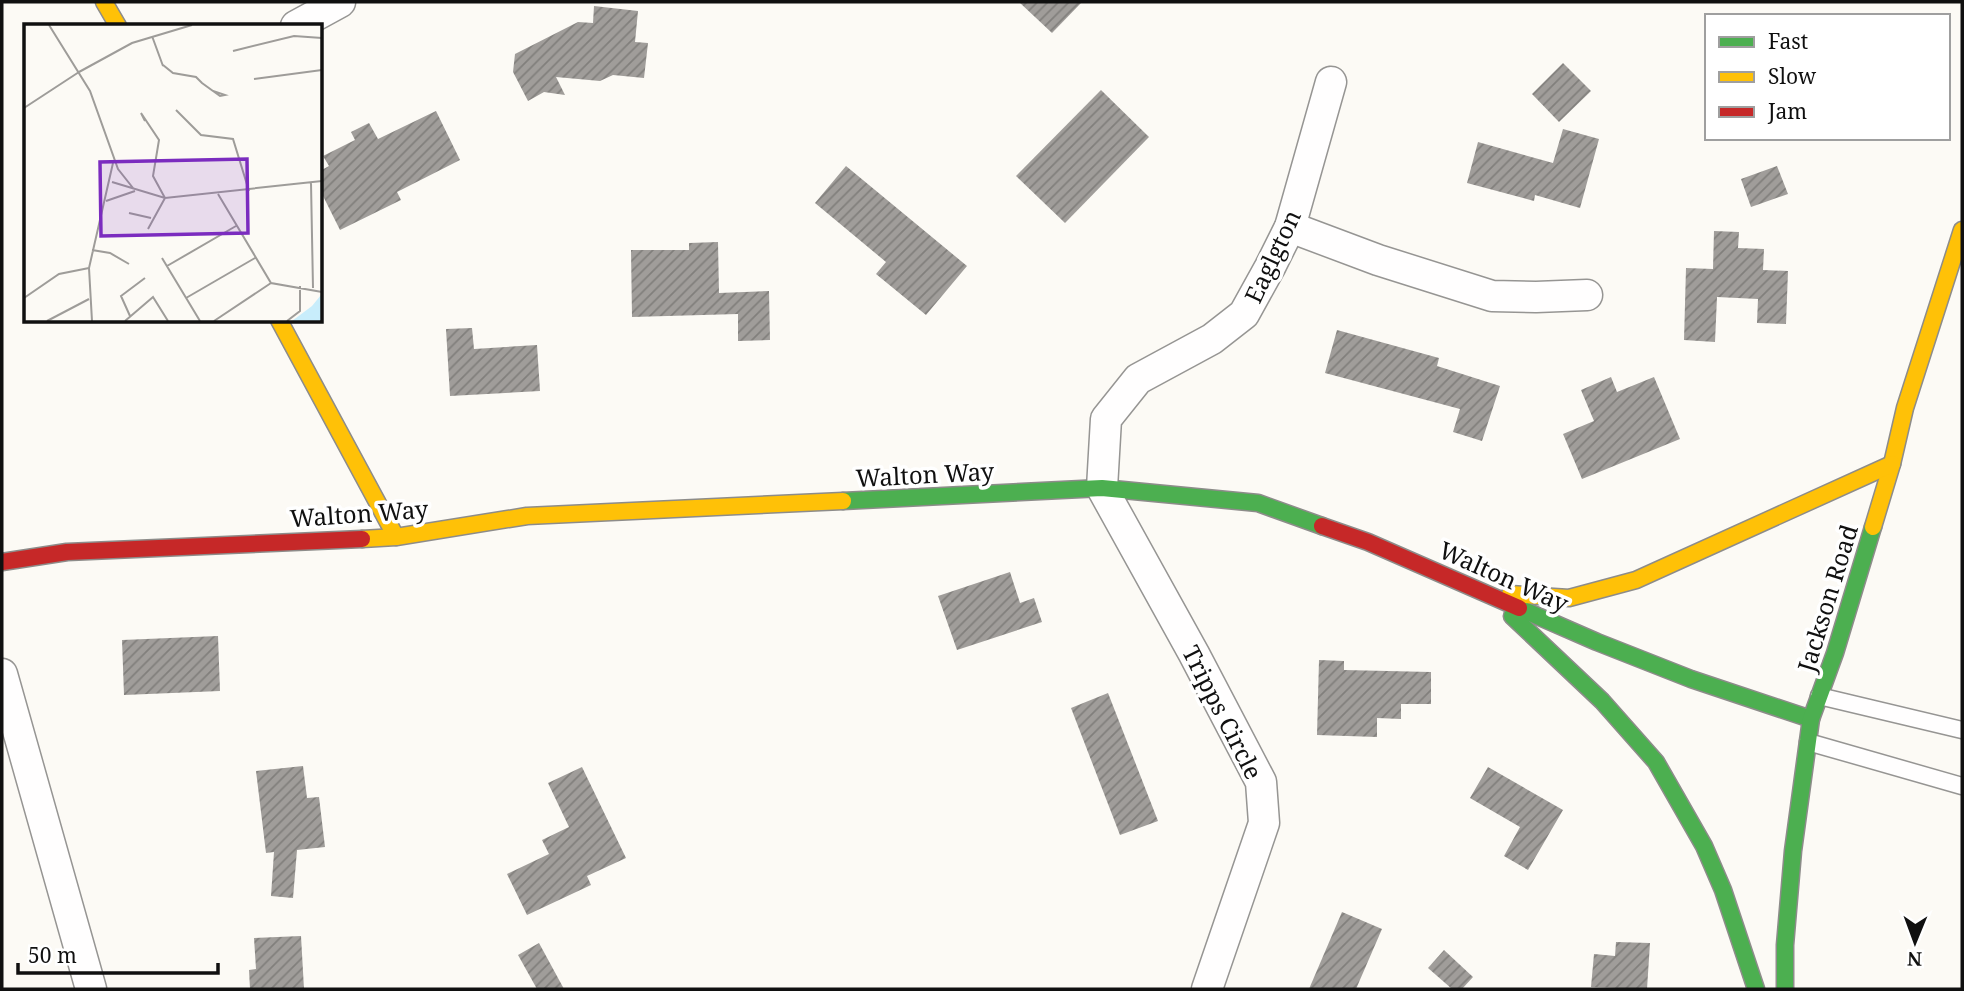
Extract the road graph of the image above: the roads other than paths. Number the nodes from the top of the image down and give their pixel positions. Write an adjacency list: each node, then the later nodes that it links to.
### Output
1 (104, 2): 3 (main road)
2 (340, 2): 4 (street)
3 (117, 24)
4 (300, 24)
5 (1331, 82): 6 (street, Eaglgton)
6 (1290, 227): 8 (street); 11 (street, Eaglgton)
7 (1962, 230): 10 (main road, Jackson Road)
8 (1587, 295)
9 (280, 322): 12 (main road)
10 (1892, 464): 14 (main road); 16 (main road, Jackson Road)
11 (1102, 488): 12 (main road, Walton Way); 14 (main road, Walton Way); 22 (street, Tripps Circle)
12 (396, 537): 13 (main road, Walton Way)
13 (2, 562)
14 (1487, 593): 17 (main road, Walton Way); 23 (main road)
15 (2, 674): 21 (street)
16 (1819, 696): 17 (main road, Jackson Road); 18 (lane)
17 (1811, 719): 19 (main road, Jackson Road)
18 (1962, 730)
19 (1808, 742): 20 (lane); 24 (main road, Jackson Road)
20 (1962, 786)
21 (90, 989)
22 (1207, 989)
23 (1756, 989)
24 (1785, 989)

